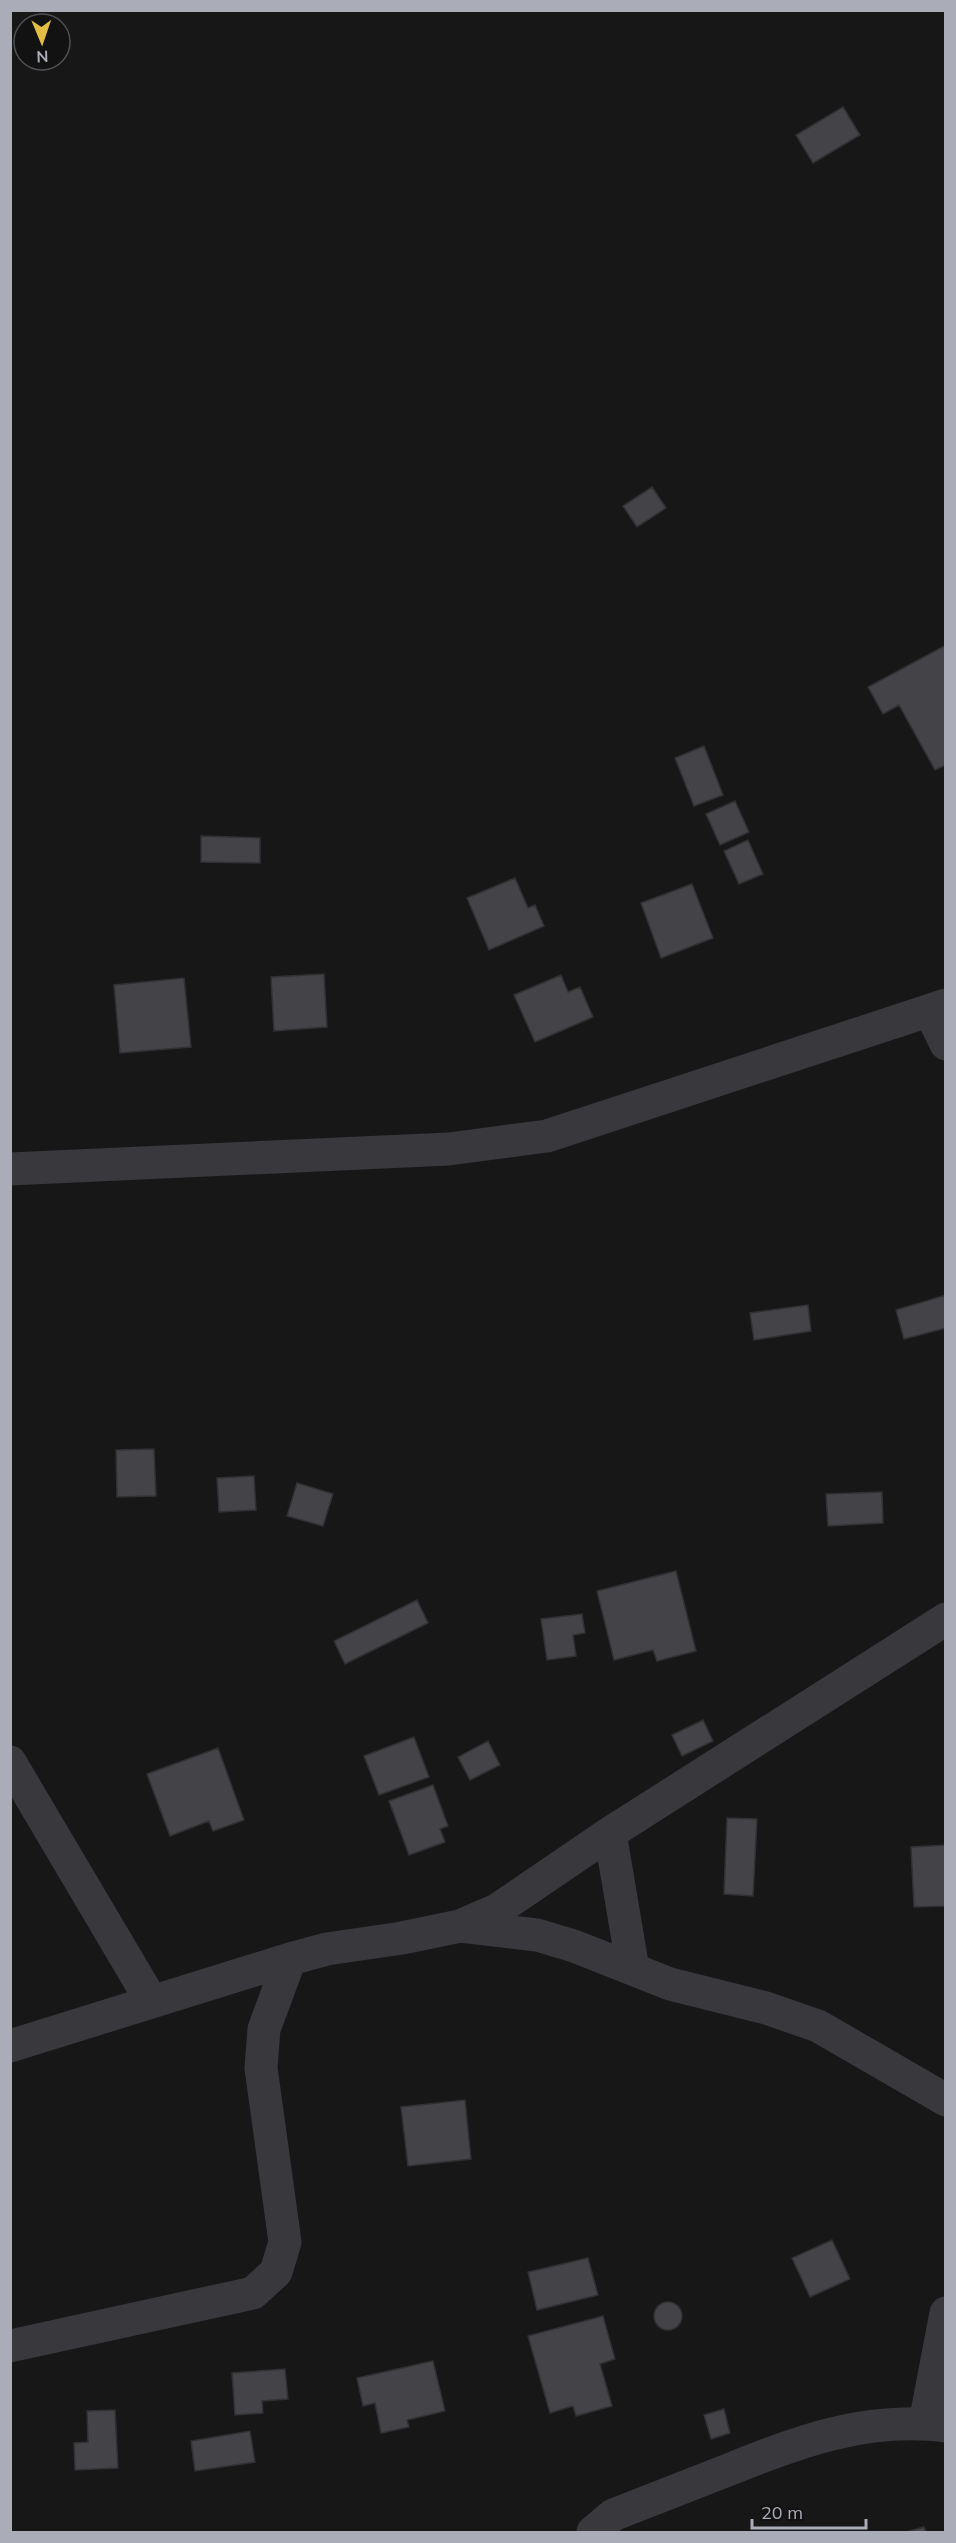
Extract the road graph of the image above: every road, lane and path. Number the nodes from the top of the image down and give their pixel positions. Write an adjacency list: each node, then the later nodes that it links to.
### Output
1 (938, 1008): 2 (street); 3 (street)
2 (945, 1044)
3 (10, 1170)
4 (945, 1619): 6 (street)
5 (10, 1762): 10 (street)
6 (610, 1833): 7 (street); 9 (street)
7 (460, 1926): 8 (street); 9 (street)
8 (290, 1959): 10 (street); 14 (street)
9 (633, 1969): 12 (street)
10 (152, 2002): 11 (street)
11 (10, 2046)
12 (945, 2100)
13 (945, 2313): 15 (street)
14 (10, 2346)
15 (935, 2424): 16 (street)
16 (593, 2532)

